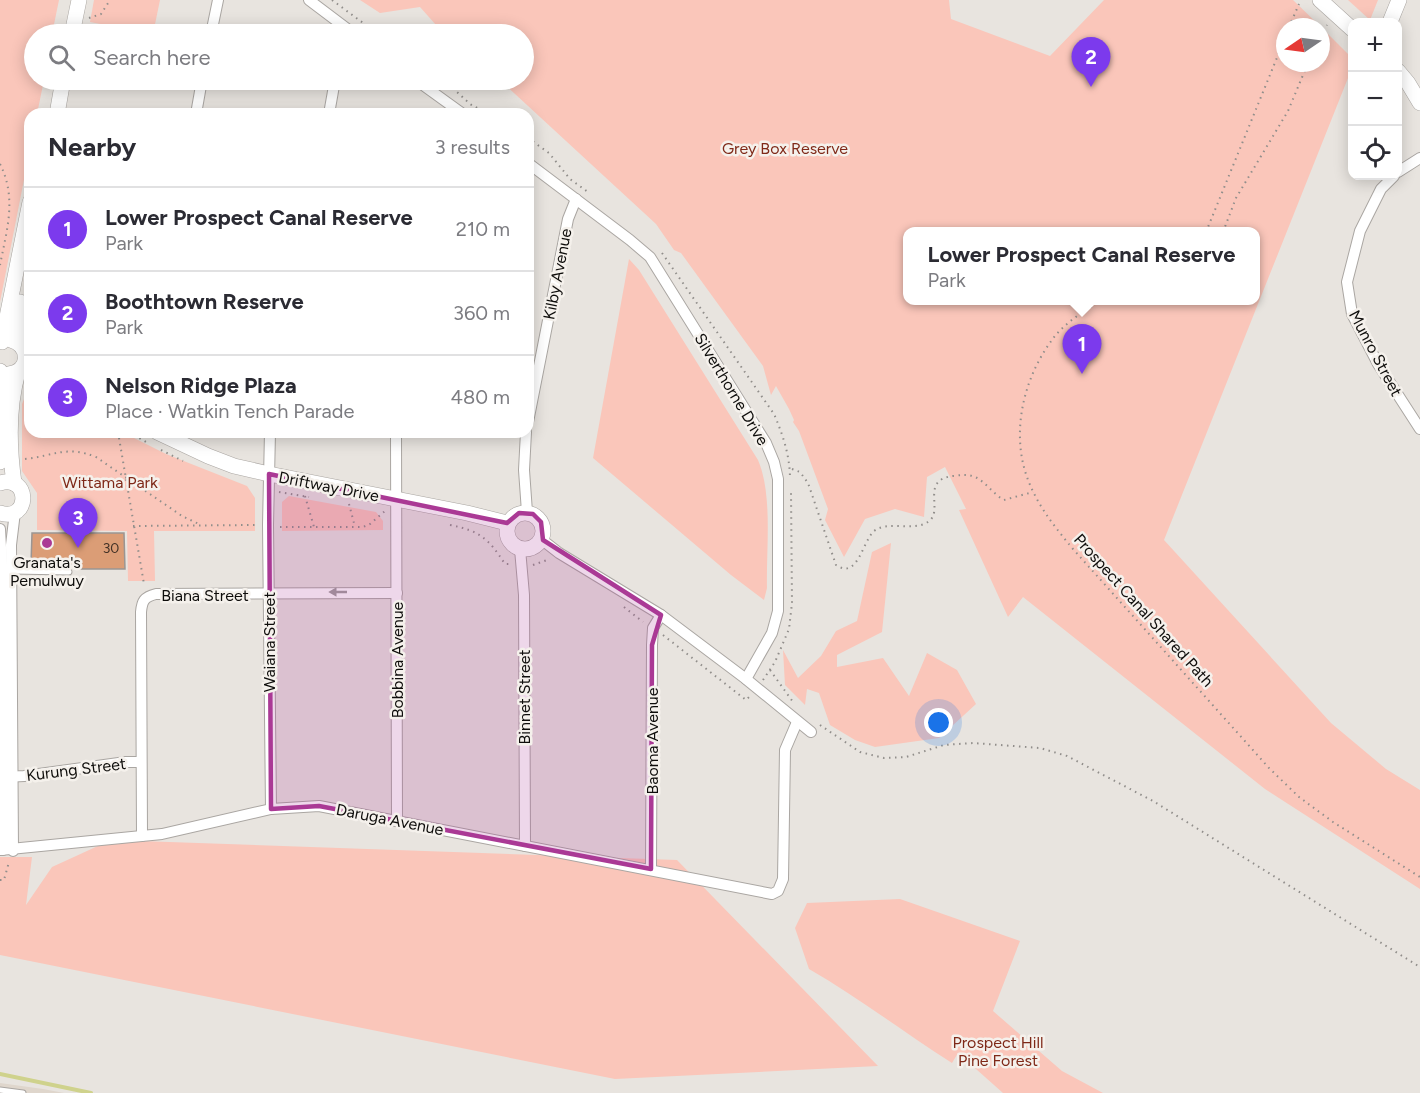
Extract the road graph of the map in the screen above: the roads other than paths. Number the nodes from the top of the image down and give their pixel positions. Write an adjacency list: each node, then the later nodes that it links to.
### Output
1 (69, 0): 8 (street)
2 (79, 0): 9 (street)
3 (218, 0): 10 (street)
4 (309, 0): 11 (street)
5 (1399, 0): 7 (street)
6 (1322, 2): 12 (street)
7 (1392, 18)
8 (64, 24)
9 (74, 24)
10 (213, 24)
11 (339, 24)
12 (1348, 25)
13 (1399, 72): 19 (street)
14 (52, 90): 20 (street)
15 (61, 90): 21 (street)
16 (200, 90): 22 (street)
17 (333, 90): 23 (street)
18 (430, 90): 24 (street)
19 (1420, 103)
20 (48, 108)
21 (58, 108)
22 (197, 108)
23 (330, 108)
24 (455, 108)
25 (1420, 158): 27 (street)
26 (534, 168): 29 (street, Silverthorne Drive)
27 (1402, 169)
28 (1390, 180): 36 (street, Munro Street)
29 (576, 199): 35 (street, Kilby Avenue); 56 (street, Silverthorne Drive)
30 (24, 231): 32 (street)
31 (24, 280): 33 (street)
32 (1, 342): 33 (street)
33 (24, 358): 34 (street); 43 (street)
34 (0, 371): 41 (street)
35 (534, 392)
36 (1420, 429)
37 (170, 438): 42 (street, Driftway Drive)
38 (270, 438): 42 (street, Waiana Street)
39 (396, 438): 44 (street, Bobbina Avenue)
40 (526, 438): 45 (street)
41 (0, 462)
42 (269, 474): 44 (street, Driftway Drive); 54 (street, Waiana Street)
43 (7, 483): 46 (street)
44 (396, 499): 47 (street, Driftway Drive); 53 (street, Bobbina Avenue)
45 (526, 512): 47 (street); 49 (street)
46 (8, 513): 51 (street)
47 (507, 523): 50 (street)
48 (0, 529): 60 (street)
49 (541, 539): 50 (street); 55 (street)
50 (520, 549): 64 (street, Binnet Street)
51 (12, 571): 52 (lane); 60 (street)
52 (69, 572)
53 (397, 592): 54 (street, Biana Street, one-way to 54); 62 (street, Bobbina Avenue)
54 (268, 594): 59 (street, Biana Street); 61 (street, Waiana Street)
55 (661, 615): 56 (street); 66 (street, Baoma Avenue)
56 (746, 679): 57 (street)
57 (797, 722): 58 (street); 66 (street, Daruga Avenue)
58 (811, 732)
59 (141, 762): 60 (street, Kurung Street); 63 (street, Biana Street)
60 (5, 777): 65 (street)
61 (271, 809): 62 (street, Daruga Avenue); 63 (street, Daruga Avenue)
62 (397, 820): 64 (street, Daruga Avenue)
63 (142, 836): 65 (street, Daruga Avenue)
64 (525, 846): 66 (street, Daruga Avenue)
65 (5, 851)
66 (651, 869)
67 (0, 1090): 68 (lane)
68 (23, 1093)

